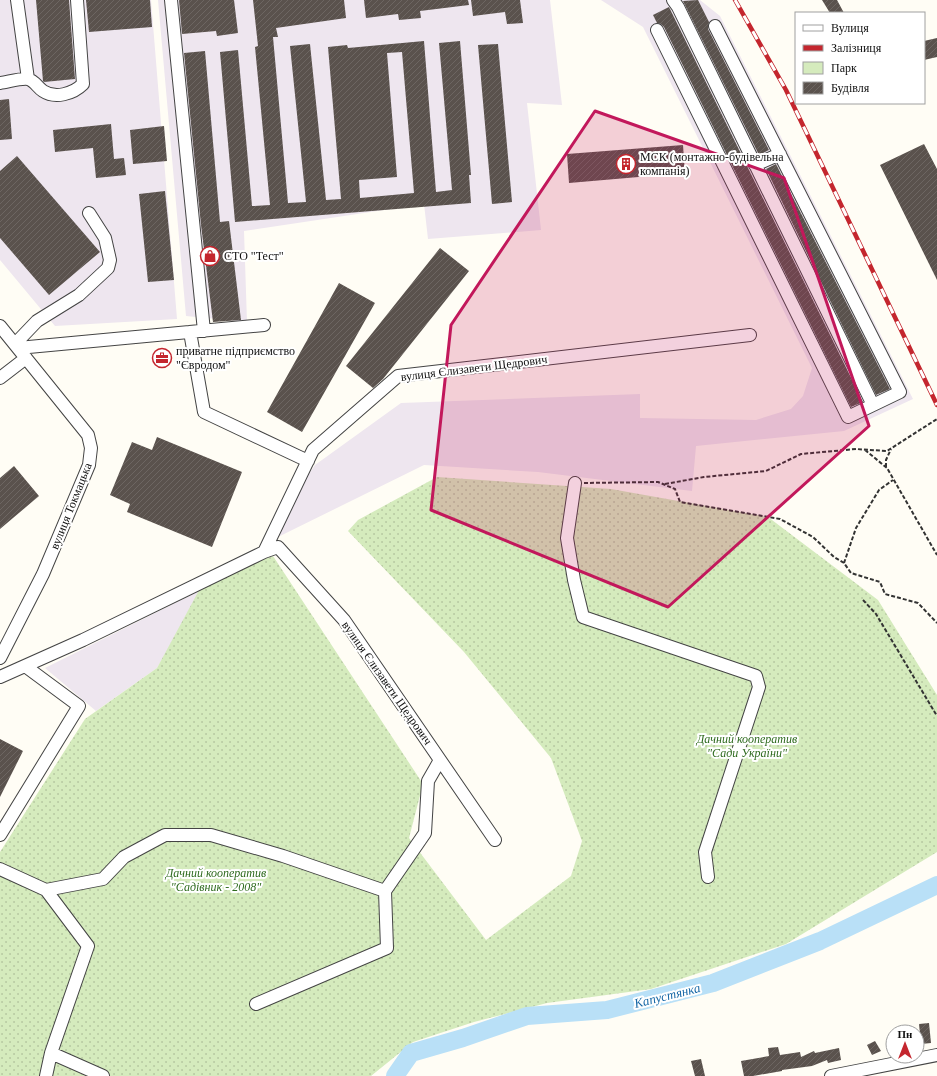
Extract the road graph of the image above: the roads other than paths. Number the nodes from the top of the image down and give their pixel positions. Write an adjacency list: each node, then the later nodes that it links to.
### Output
1 (17, 0): 7 (street)
2 (77, 0): 7 (street)
3 (171, 0): 14 (street)
4 (673, 0): 10 (street)
5 (715, 26): 9 (street)
6 (657, 30): 20 (street)
7 (28, 79): 8 (street)
8 (0, 82)
9 (780, 154): 10 (street); 20 (street)
10 (755, 165): 20 (street)
11 (89, 213): 17 (street)
12 (264, 325): 14 (street)
13 (0, 326): 17 (street, вулиця Токмацька)
14 (204, 331): 15 (street)
15 (190, 332): 17 (street); 21 (street)
16 (750, 335): 21 (street, вулиця Єлизавети Щедрович)
17 (17, 346): 18 (street, вулиця Токмацька)
18 (26, 358): 19 (street); 24 (street, вулиця Токмацька)
19 (0, 378)
20 (873, 405)
21 (308, 460): 23 (street, вулиця Єлизавети Щедрович)
22 (575, 483): 31 (street)
23 (264, 552): 25 (street, вулиця Єлизавети Щедрович); 27 (street, вулиця Єлизавети Щедрович)
24 (0, 658)
25 (25, 666): 26 (street, вулиця Єлизавети Щедрович); 28 (street)
26 (0, 677)
27 (440, 760): 29 (street, вулиця Єлизавети Щедрович); 33 (street)
28 (0, 835)
29 (495, 840)
30 (0, 869): 32 (street)
31 (708, 877)
32 (46, 890): 33 (street); 35 (street)
33 (385, 891): 34 (street)
34 (256, 1004)
35 (51, 1053): 37 (street); 38 (street)
36 (937, 1055): 39 (street)
37 (46, 1076)
38 (103, 1076)
39 (831, 1076)

